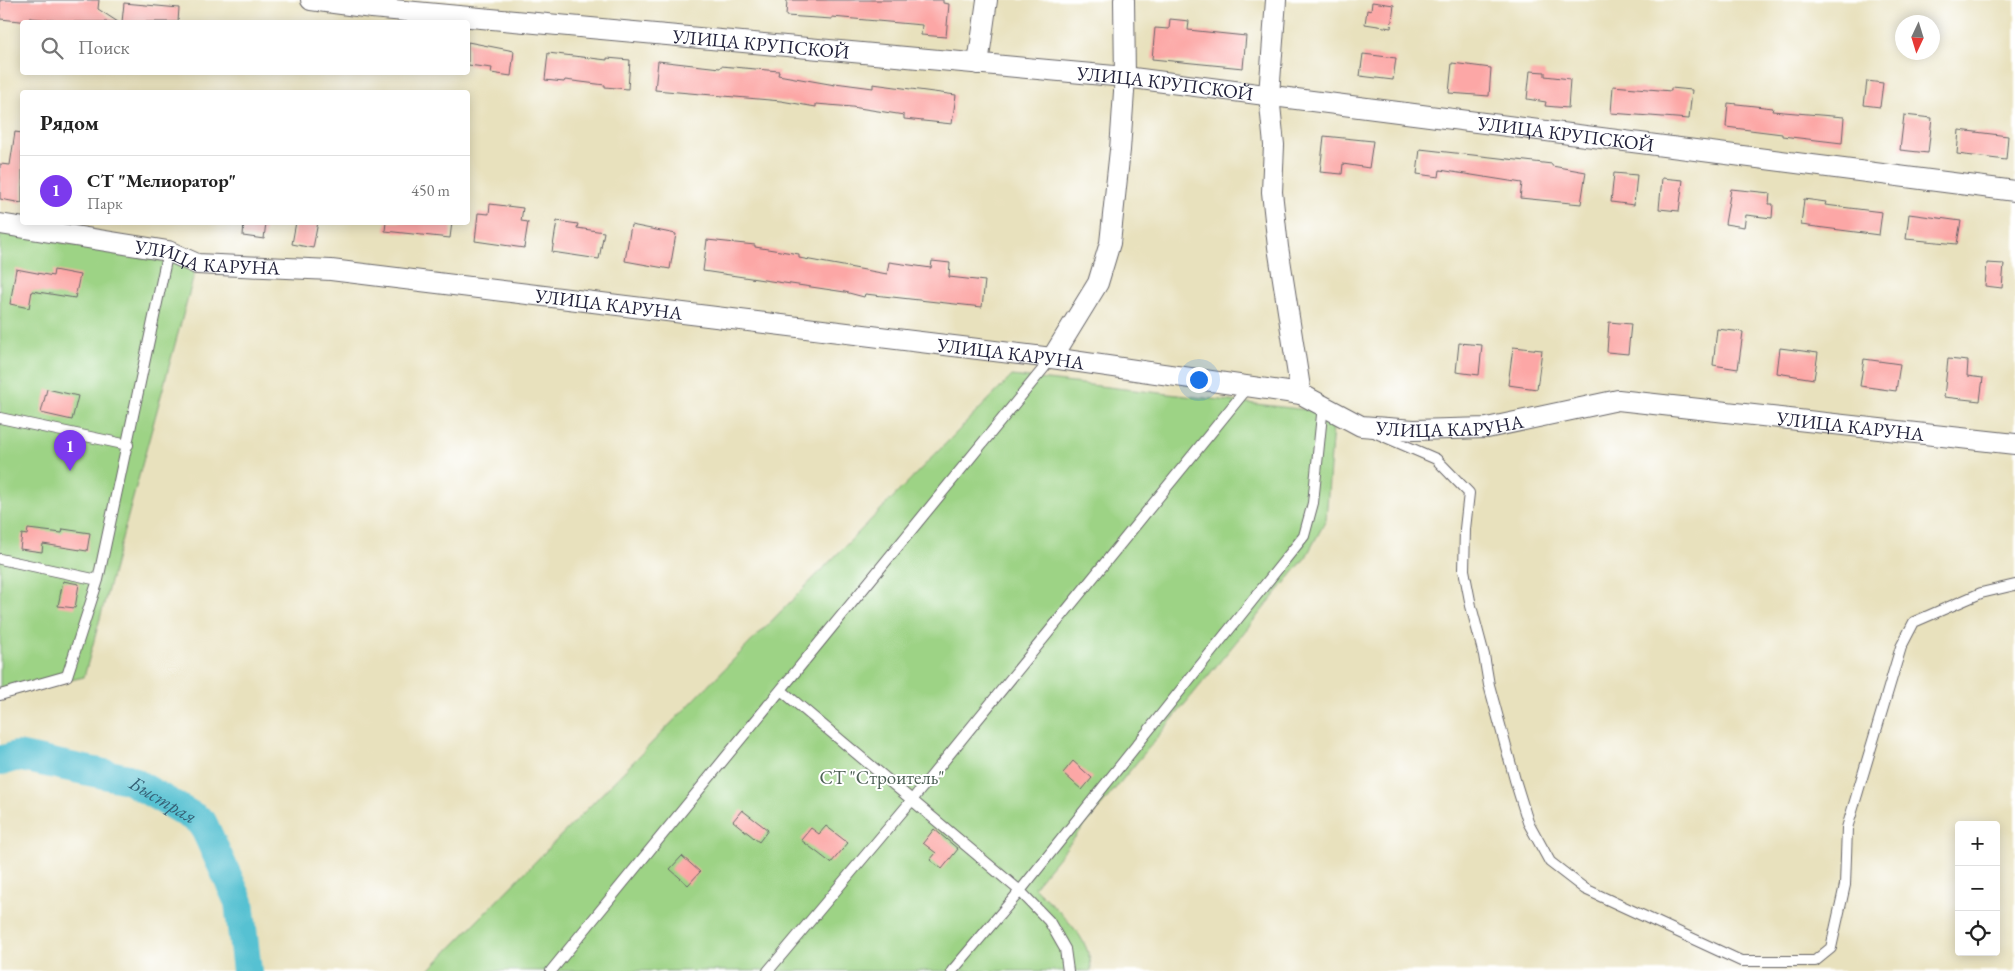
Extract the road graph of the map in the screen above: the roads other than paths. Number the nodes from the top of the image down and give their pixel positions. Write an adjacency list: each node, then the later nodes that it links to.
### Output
1 (311, 0): 5 (street, УЛИЦА КРУПСКОЙ)
2 (987, 0): 5 (street)
3 (1124, 0): 6 (street)
4 (1276, 0): 7 (street)
5 (978, 64): 6 (street, УЛИЦА КРУПСКОЙ)
6 (1124, 77): 7 (street, УЛИЦА КРУПСКОЙ); 11 (street)
7 (1269, 95): 8 (street, УЛИЦА КРУПСКОЙ); 13 (street)
8 (2015, 191)
9 (0, 224): 10 (street, УЛИЦА КАРУНА)
10 (168, 251): 11 (street, УЛИЦА КАРУНА); 18 (lane)
11 (1052, 358): 12 (street, УЛИЦА КАРУНА); 22 (lane)
12 (1249, 386): 13 (street, УЛИЦА КАРУНА); 24 (lane)
13 (1301, 394): 14 (street, УЛИЦА КАРУНА)
14 (1322, 406): 16 (street, УЛИЦА КАРУНА); 25 (lane)
15 (0, 418): 18 (lane)
16 (1361, 426): 17 (street, УЛИЦА КАРУНА); 21 (lane)
17 (2015, 444)
18 (128, 445): 20 (lane)
19 (0, 559): 20 (lane)
20 (98, 580): 23 (lane)
21 (2015, 585)
22 (781, 690): 24 (lane); 26 (lane)
23 (0, 695)
24 (912, 800): 25 (lane); 27 (lane)
25 (1020, 891): 28 (lane); 29 (lane)
26 (551, 971)
27 (768, 971)
28 (952, 971)
29 (1068, 971)

